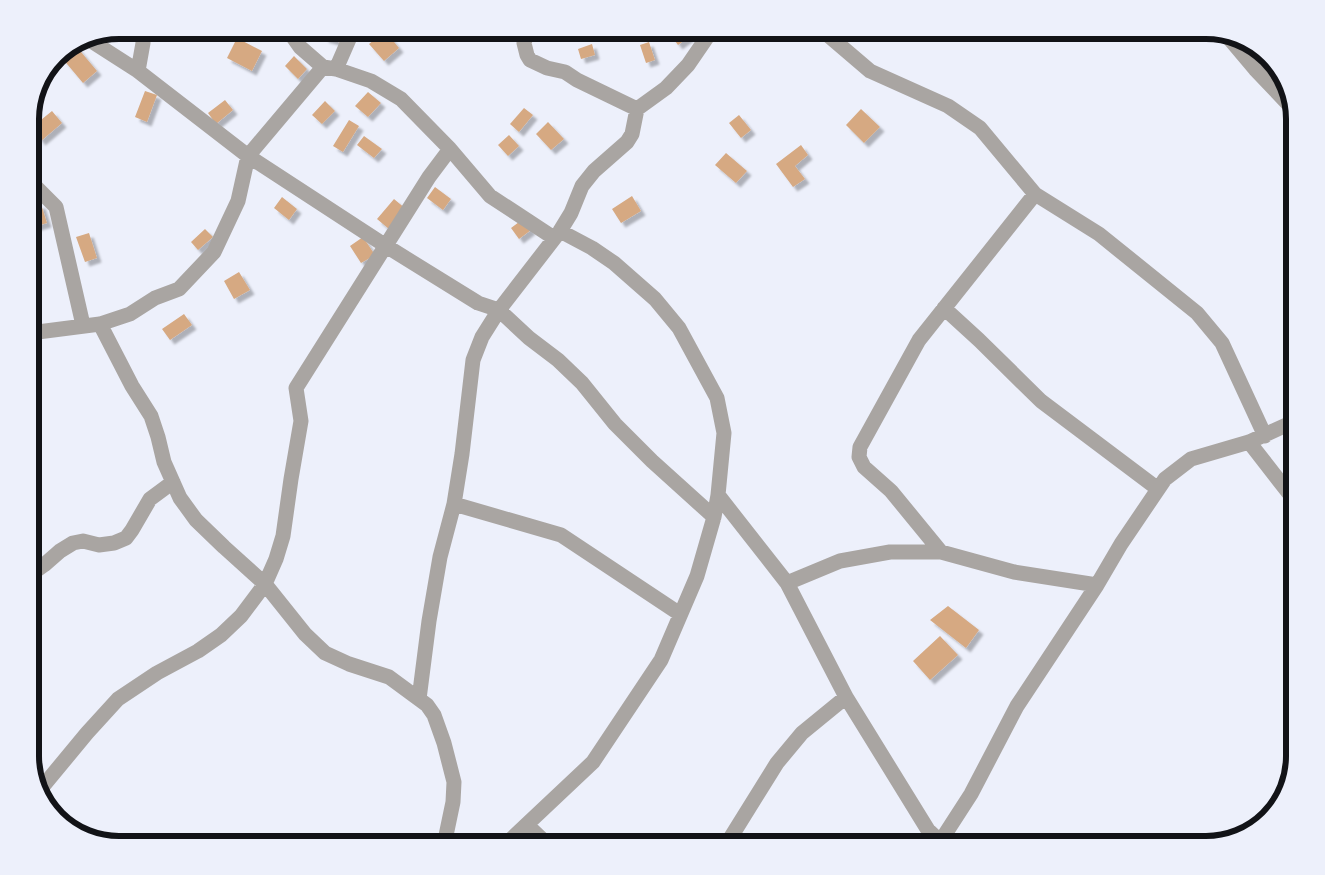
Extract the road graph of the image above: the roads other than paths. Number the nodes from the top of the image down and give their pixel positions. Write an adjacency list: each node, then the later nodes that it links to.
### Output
1 (143, 39): 10 (street)
2 (294, 39): 9 (street)
3 (348, 39): 9 (street)
4 (525, 39): 12 (street)
5 (706, 39): 12 (street)
6 (832, 39): 16 (street)
7 (96, 42): 10 (street)
8 (1234, 44): 11 (street)
9 (330, 68): 13 (street); 14 (street)
10 (138, 71): 14 (street)
11 (1284, 100)
12 (637, 108): 17 (street)
13 (450, 149): 17 (street); 18 (street)
14 (248, 156): 18 (street); 21 (street)
15 (39, 190): 22 (street)
16 (1035, 194): 19 (street); 25 (street)
17 (557, 234): 20 (street); 30 (street)
18 (386, 246): 20 (street); 36 (street)
19 (944, 308): 28 (street); 33 (street)
20 (499, 310): 31 (street); 32 (street)
21 (100, 324): 22 (street); 27 (street)
22 (83, 325): 23 (street)
23 (39, 332)
24 (1286, 426): 25 (street)
25 (1265, 436): 26 (street)
26 (1249, 442): 28 (street); 29 (street)
27 (172, 482): 34 (street); 36 (street)
28 (1158, 489): 37 (street)
29 (1286, 489)
30 (718, 495): 32 (street); 35 (street)
31 (454, 504): 38 (street); 40 (street)
32 (714, 517): 38 (street)
33 (941, 552): 35 (street); 37 (street)
34 (39, 569)
35 (787, 583): 39 (street)
36 (265, 584): 40 (street); 41 (street)
37 (1097, 585): 48 (street)
38 (680, 614): 42 (street)
39 (846, 697): 46 (street); 47 (street)
40 (419, 699): 43 (street)
41 (44, 785)
42 (527, 826): 44 (street); 45 (street)
43 (446, 836)
44 (515, 836)
45 (538, 836)
46 (732, 836)
47 (934, 836)
48 (946, 836)

